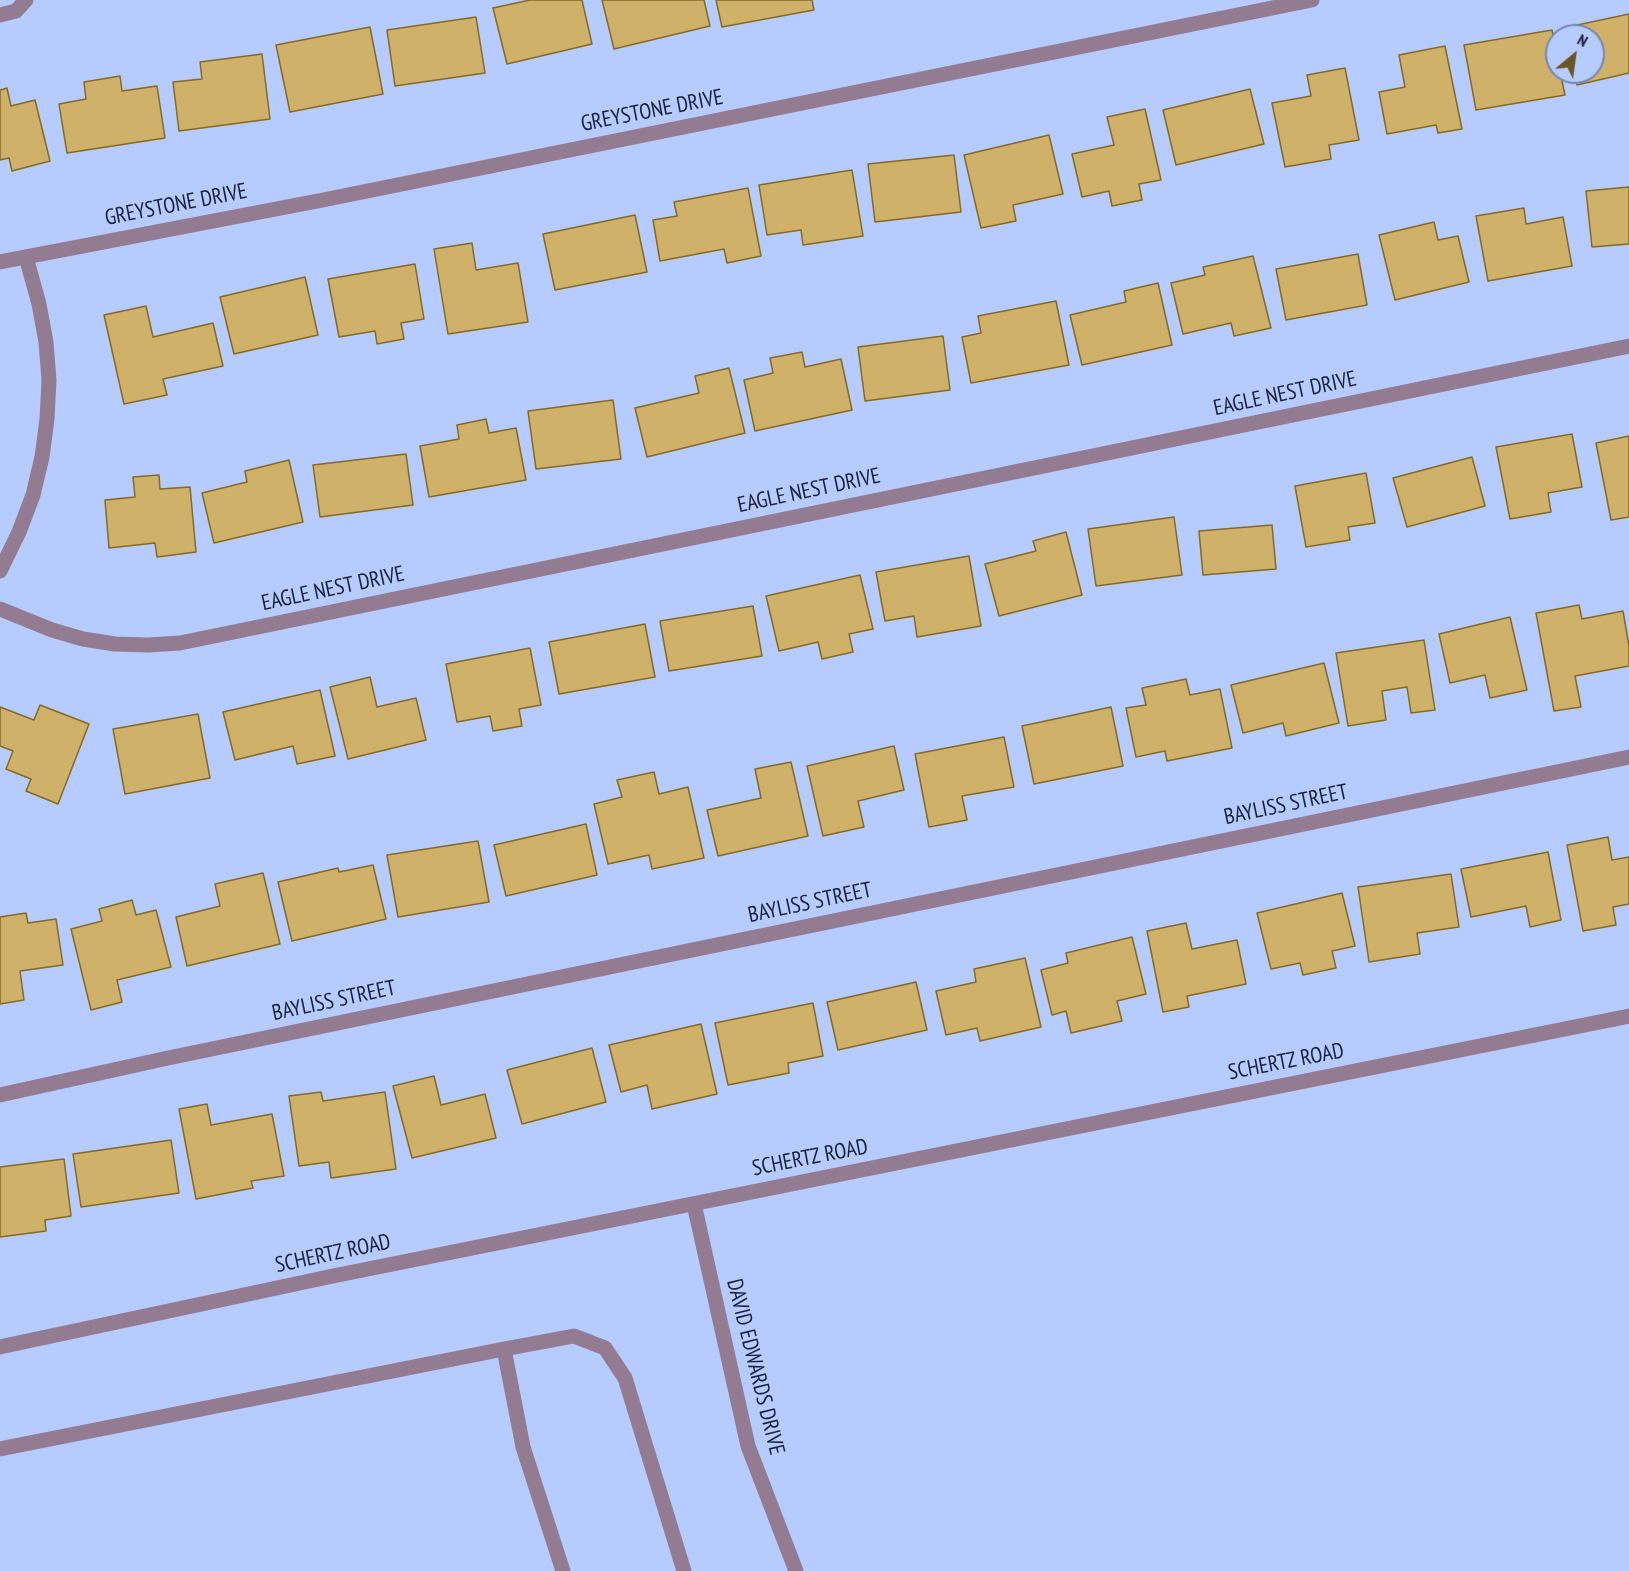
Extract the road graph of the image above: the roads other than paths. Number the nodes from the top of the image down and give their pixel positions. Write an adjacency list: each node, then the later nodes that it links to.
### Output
1 (26, 0): 3 (street)
2 (1312, 0): 4 (street, GREYSTONE DRIVE)
3 (0, 15)
4 (26, 257): 5 (street, GREYSTONE DRIVE); 7 (street)
5 (0, 262)
6 (1629, 346): 8 (street, EAGLE NEST DRIVE)
7 (0, 571)
8 (0, 609)
9 (1629, 757): 11 (street, BAYLISS STREET)
10 (1629, 1016): 12 (street, SCHERTZ ROAD)
11 (0, 1095)
12 (694, 1204): 13 (street, SCHERTZ ROAD); 18 (street, DAVID EDWARDS DRIVE)
13 (0, 1347)
14 (504, 1349): 15 (street); 16 (street); 17 (street)
15 (0, 1449)
16 (563, 1571)
17 (684, 1571)
18 (796, 1571)

